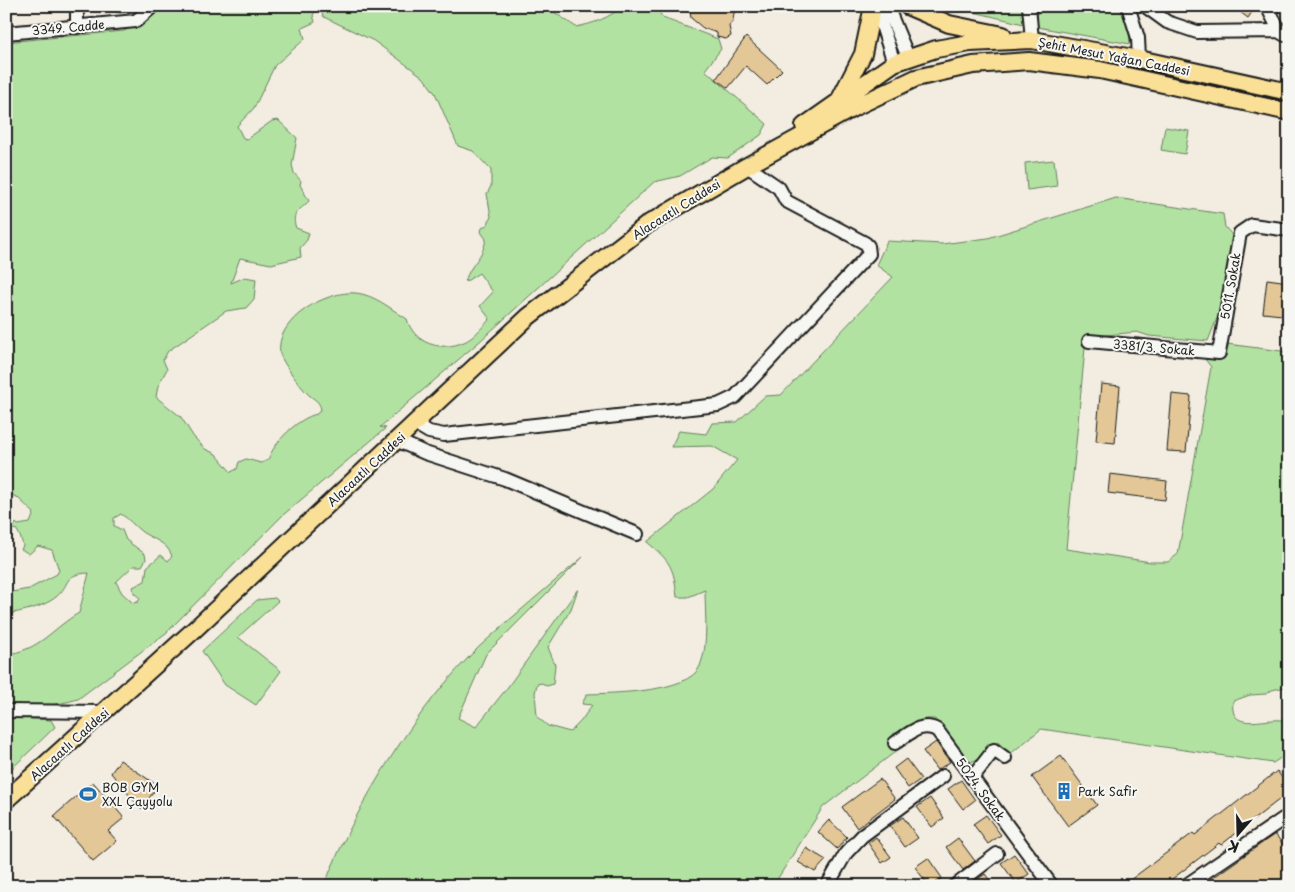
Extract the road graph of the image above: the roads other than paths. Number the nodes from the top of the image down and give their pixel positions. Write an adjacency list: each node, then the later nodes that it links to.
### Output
1 (77, 6): 11 (street)
2 (153, 6): 11 (street, 3349. Cadde)
3 (873, 6): 19 (main road)
4 (879, 6): 16 (street)
5 (887, 6): 16 (street)
6 (907, 6): 14 (main road)
7 (1029, 6): 14 (street)
8 (1128, 6): 15 (street)
9 (1145, 6): 13 (street)
10 (1267, 6): 13 (street)
11 (77, 27): 12 (street, 3349. Cadde)
12 (6, 33)
13 (1286, 34)
14 (1032, 40): 15 (main road, Şehit Mesut Yağan Caddesi); 16 (main road, Şehit Mesut Yağan Caddesi)
15 (1140, 59): 18 (main road, Şehit Mesut Yağan Caddesi)
16 (901, 60): 17 (main road); 19 (main road, Alacaatlı Caddesi)
17 (908, 81): 20 (main road, Şehit Mesut Yağan Caddesi); 21 (main road, Alacaatlı Caddesi)
18 (1289, 92)
19 (838, 102): 21 (main road, Alacaatlı Caddesi)
20 (1289, 112)
21 (747, 166): 25 (main road, Alacaatlı Caddesi); 25 (street)
22 (1289, 230): 24 (street, 5011. Sokak)
23 (1089, 340): 24 (street, 3381/3. Sokak)
24 (1219, 353)
25 (414, 423): 26 (main road, Alacaatlı Caddesi)
26 (396, 440): 27 (street); 29 (main road, Alacaatlı Caddesi)
27 (637, 534)
28 (6, 710): 29 (street)
29 (104, 712): 34 (main road, Alacaatlı Caddesi)
30 (894, 743): 33 (street, 5024. Sokak)
31 (1004, 758): 33 (street)
32 (944, 776): 37 (street)
33 (972, 778): 39 (street, 5024. Sokak)
34 (6, 800)
35 (1287, 820): 40 (street)
36 (997, 854): 38 (street)
37 (827, 886)
38 (955, 886)
39 (1052, 886)
40 (1185, 886)

